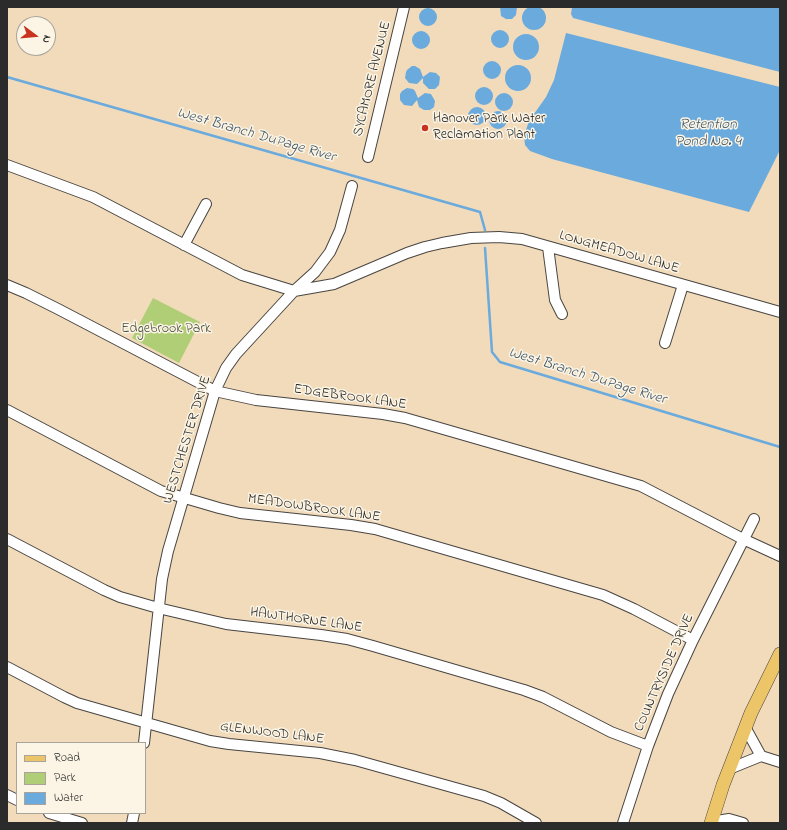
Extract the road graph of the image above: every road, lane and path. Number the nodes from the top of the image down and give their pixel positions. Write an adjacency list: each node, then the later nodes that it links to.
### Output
1 (404, 7): 2 (street, SYCAMORE AVENUE)
2 (368, 157)
3 (7, 166): 6 (street, LONGMEADOW LANE)
4 (352, 186): 10 (street, WESTCHESTER DRIVE)
5 (206, 204): 6 (street)
6 (184, 245): 10 (street, LONGMEADOW LANE)
7 (548, 247): 9 (street, LONGMEADOW LANE); 10 (street, LONGMEADOW LANE); 12 (street, LONGMEADOW LANE)
8 (7, 285): 14 (street, EDGEBROOK LANE)
9 (683, 286): 11 (street, LONGMEADOW LANE); 13 (street, LONGMEADOW LANE)
10 (294, 291): 14 (street, WESTCHESTER DRIVE)
11 (780, 312)
12 (562, 314)
13 (665, 343)
14 (214, 391): 16 (street, WESTCHESTER DRIVE); 19 (street, EDGEBROOK LANE)
15 (7, 410): 16 (street, MEADOWBROOK LANE)
16 (184, 498): 21 (street, WESTCHESTER DRIVE); 22 (street, MEADOWBROOK LANE)
17 (754, 519): 19 (street)
18 (7, 539): 21 (street, HAWTHORNE LANE)
19 (743, 539): 20 (street, EDGEBROOK LANE); 22 (street, COUNTRYSIDE DRIVE)
20 (780, 556)
21 (158, 608): 25 (street, WESTCHESTER DRIVE); 28 (street, HAWTHORNE LANE)
22 (693, 640): 28 (street, COUNTRYSIDE DRIVE)
23 (780, 654): 26 (main road)
24 (7, 667): 25 (street, GLENWOOD LANE)
25 (147, 723): 27 (street, WESTCHESTER DRIVE); 34 (street, GLENWOOD LANE)
26 (745, 727): 29 (street); 31 (main road)
27 (144, 742)
28 (648, 746): 35 (street, COUNTRYSIDE DRIVE)
29 (761, 756): 30 (street); 31 (street)
30 (780, 762)
31 (729, 769): 36 (main road)
32 (52, 814): 33 (street)
33 (82, 823)
34 (536, 823)
35 (623, 823)
36 (711, 823): 37 (street)
37 (743, 823)

